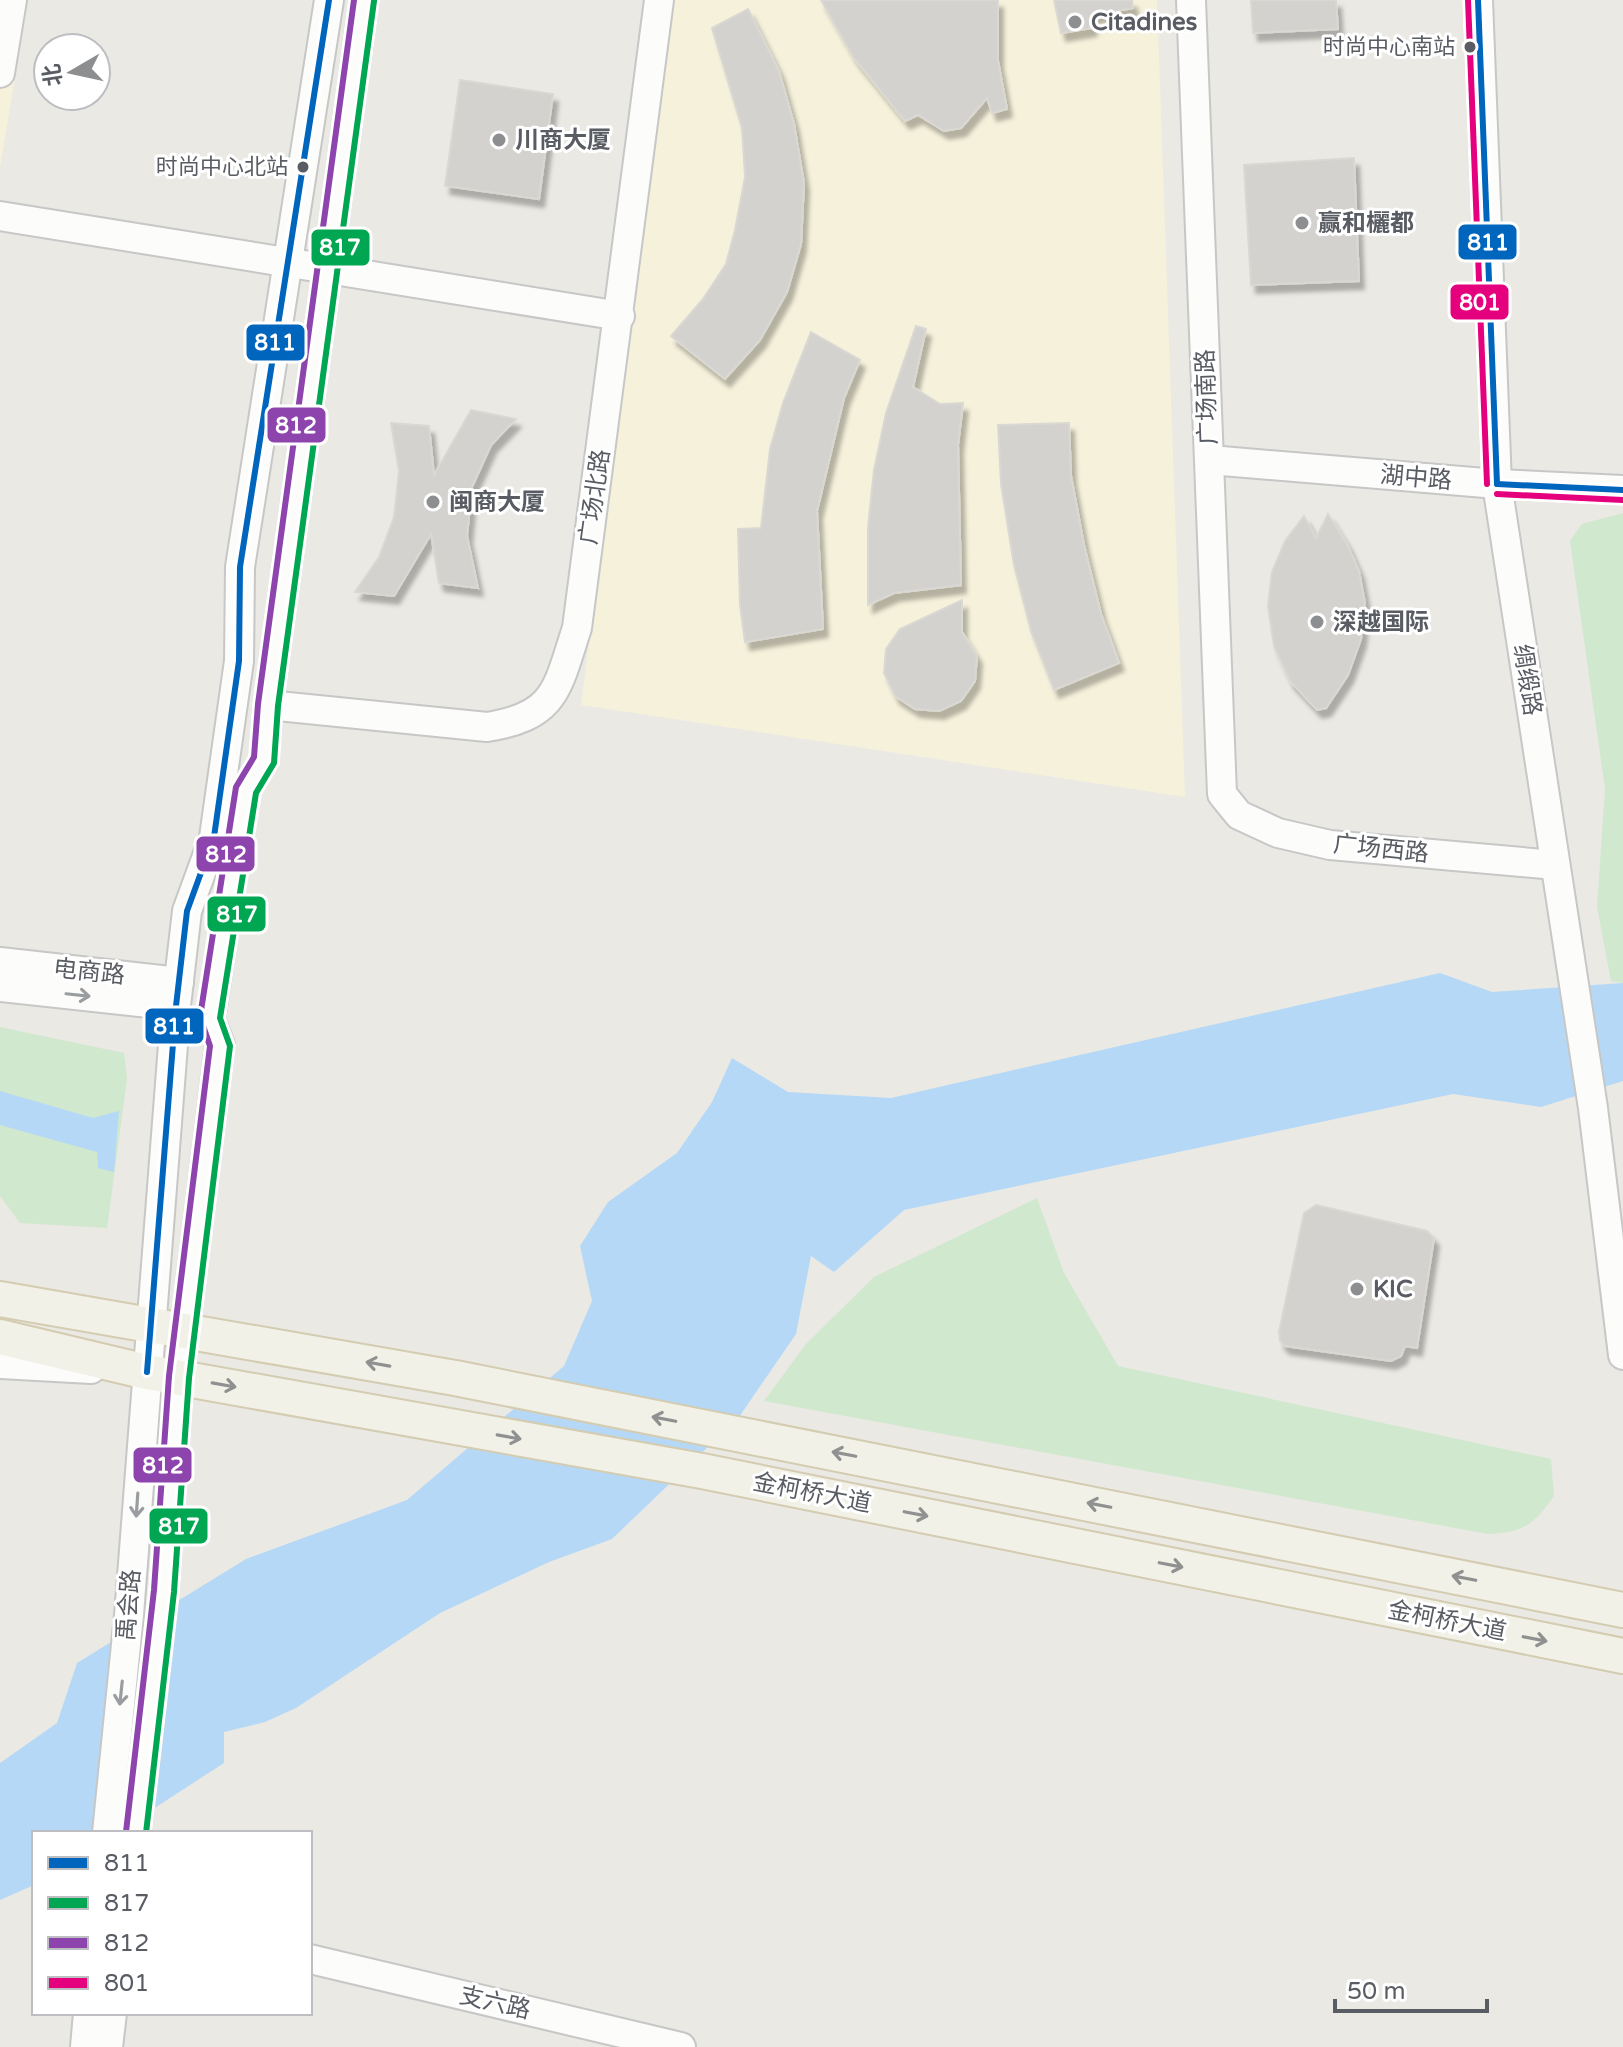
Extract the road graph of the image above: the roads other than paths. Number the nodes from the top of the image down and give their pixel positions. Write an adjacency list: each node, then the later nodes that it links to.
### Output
1 (12, 0): 7 (street)
2 (329, 0): 9 (street, 禹会路)
3 (364, 0): 10 (street, 禹会路)
4 (659, 0): 11 (street, 广场北路)
5 (1191, 0): 12 (street, 广场南路)
6 (1478, 0): 13 (street, 绸缎路)
7 (0, 73)
8 (0, 216): 9 (street)
9 (287, 261): 10 (street); 20 (street, 禹会路)
10 (330, 271): 11 (street); 15 (street, 禹会路)
11 (620, 316): 15 (street, 广场北路)
12 (1210, 460): 13 (street, 湖中路); 16 (street, 广场南路)
13 (1497, 484): 14 (street, 湖中路); 17 (street, 绸缎路)
14 (1621, 490)
15 (268, 705): 23 (street, 禹会路)
16 (1222, 794): 17 (street, 广场西路)
17 (1555, 865): 25 (street, 绸缎路)
18 (0, 962): 20 (street, 电商路)
19 (0, 987): 20 (street, 电商路, one-way to 20)
20 (177, 994): 23 (street, 禹会路)
21 (0, 1282): 23 (street)
22 (0, 1299): 23 (main road, 金柯桥大道)
23 (168, 1326): 27 (street, 禹会路); 28 (main road, 金柯桥大道, one-way to 23)
24 (0, 1337): 27 (main road, 金柯桥大道)
25 (1623, 1355)
26 (0, 1364): 27 (street)
27 (163, 1375): 29 (main road, 金柯桥大道, one-way to 29); 30 (street, 禹会路, one-way to 30); 31 (street, 禹会路)
28 (1623, 1610)
29 (1623, 1656)
30 (107, 1831)
31 (136, 1831)
32 (312, 1959): 37 (street, 支六路)
33 (88, 2015): 35 (street)
34 (112, 2015): 36 (street)
35 (85, 2047)
36 (108, 2047)
37 (681, 2047)

